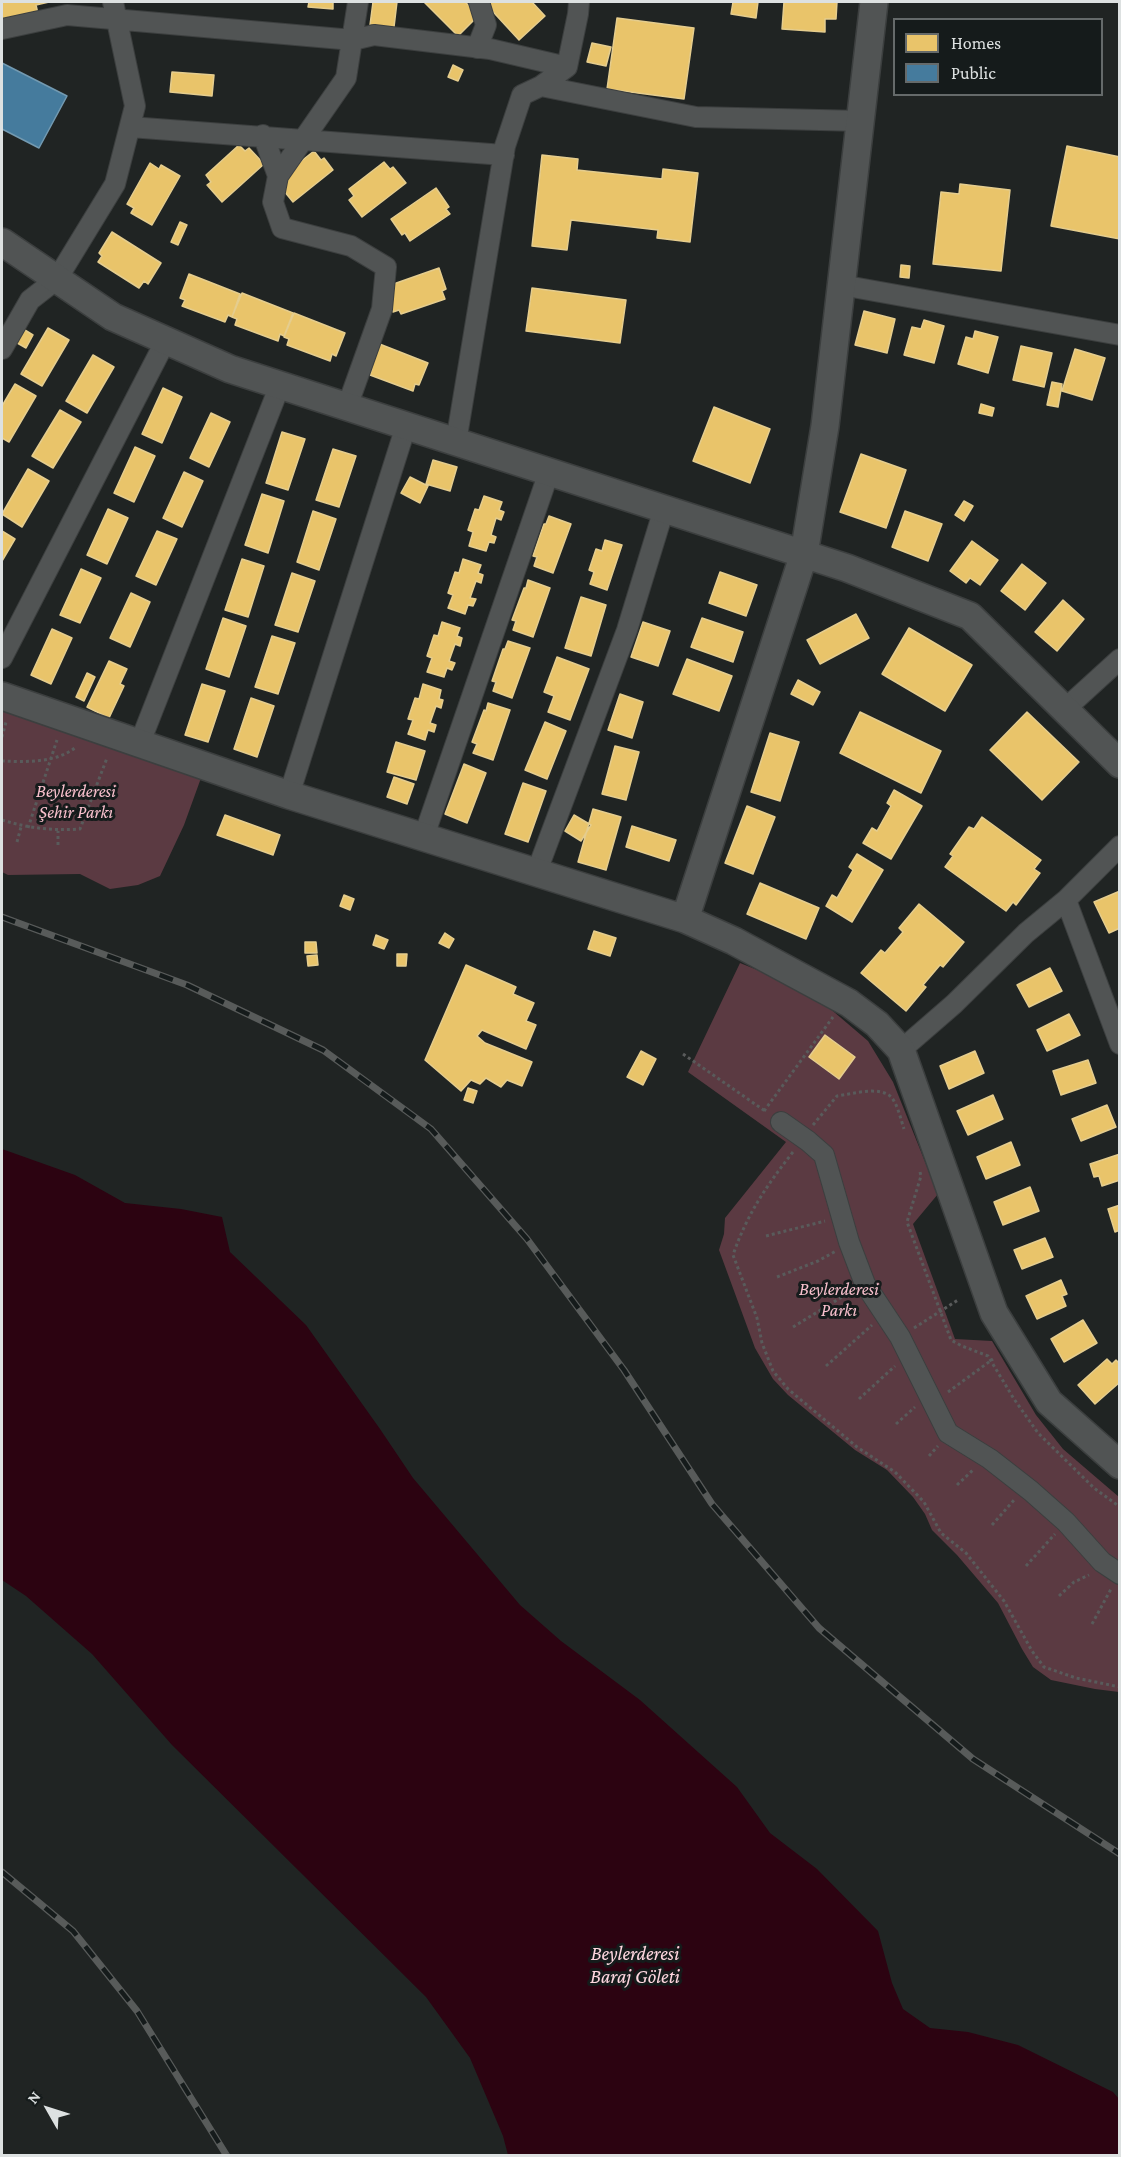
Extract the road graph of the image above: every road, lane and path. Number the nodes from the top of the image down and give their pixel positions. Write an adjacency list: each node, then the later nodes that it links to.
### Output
1 (358, 2): 7 (street)
2 (479, 2): 8 (street)
3 (579, 2): 9 (street)
4 (874, 2): 11 (street)
5 (115, 10): 6 (street); 7 (street); 12 (street)
6 (2, 29)
7 (352, 40): 8 (street); 14 (street)
8 (477, 48): 9 (street)
9 (567, 66): 10 (street)
10 (541, 86): 11 (street); 15 (street)
11 (861, 121): 19 (street)
12 (130, 127): 13 (street); 18 (street)
13 (263, 135): 14 (street); 16 (street)
14 (302, 140): 15 (street); 16 (street)
15 (504, 155): 26 (street)
16 (278, 176): 24 (street)
17 (2, 242): 18 (street)
18 (57, 279): 21 (street); 22 (street)
19 (841, 285): 20 (street); 29 (street)
20 (1119, 335)
21 (166, 340): 23 (street); 30 (street)
22 (2, 349)
23 (280, 385): 24 (street); 36 (street)
24 (347, 407): 25 (street)
25 (405, 426): 26 (street); 42 (street)
26 (456, 442): 27 (street)
27 (549, 472): 28 (street); 47 (street)
28 (664, 509): 29 (street); 51 (street)
29 (804, 554): 33 (street); 53 (street)
30 (2, 658)
31 (1119, 659): 33 (street)
32 (4, 709): 34 (path); 36 (street)
33 (1064, 710): 41 (street)
34 (2, 737)
35 (57, 740): 38 (path)
36 (139, 745): 42 (street)
37 (76, 747): 38 (path)
38 (52, 758): 40 (path); 45 (path)
39 (107, 758): 46 (path)
40 (2, 761)
41 (1119, 764)
42 (289, 795): 47 (street)
43 (2, 820): 44 (path)
44 (21, 826): 45 (path); 48 (path)
45 (28, 828): 46 (path)
46 (58, 831): 49 (path)
47 (424, 837): 51 (street)
48 (17, 842)
49 (58, 845)
50 (1119, 846): 52 (street)
51 (537, 871): 53 (street)
52 (1066, 900): 55 (street); 56 (street)
53 (685, 919): 54 (street)
54 (845, 1001): 56 (street); 58 (path)
55 (1119, 1044)
56 (901, 1050): 68 (street)
57 (683, 1054): 58 (path)
58 (764, 1111): 59 (path)
59 (781, 1122): 60 (street)
60 (842, 1217): 61 (path); 62 (street)
61 (766, 1236)
62 (850, 1243): 63 (path); 64 (street)
63 (777, 1277)
64 (865, 1282): 66 (street); 67 (path)
65 (958, 1300): 69 (path)
66 (885, 1314): 69 (street); 70 (path)
67 (793, 1328)
68 (1011, 1340): 71 (path); 74 (street)
69 (904, 1345): 71 (street); 72 (path)
70 (826, 1366)
71 (931, 1398): 73 (path); 75 (street)
72 (859, 1399)
73 (896, 1424)
74 (1119, 1465)
75 (1026, 1487): 76 (street); 77 (path)
76 (1066, 1522): 78 (path); 79 (street)
77 (992, 1525)
78 (1026, 1566)
79 (1113, 1575): 80 (path); 81 (path)
80 (1059, 1596)
81 (1092, 1624)

